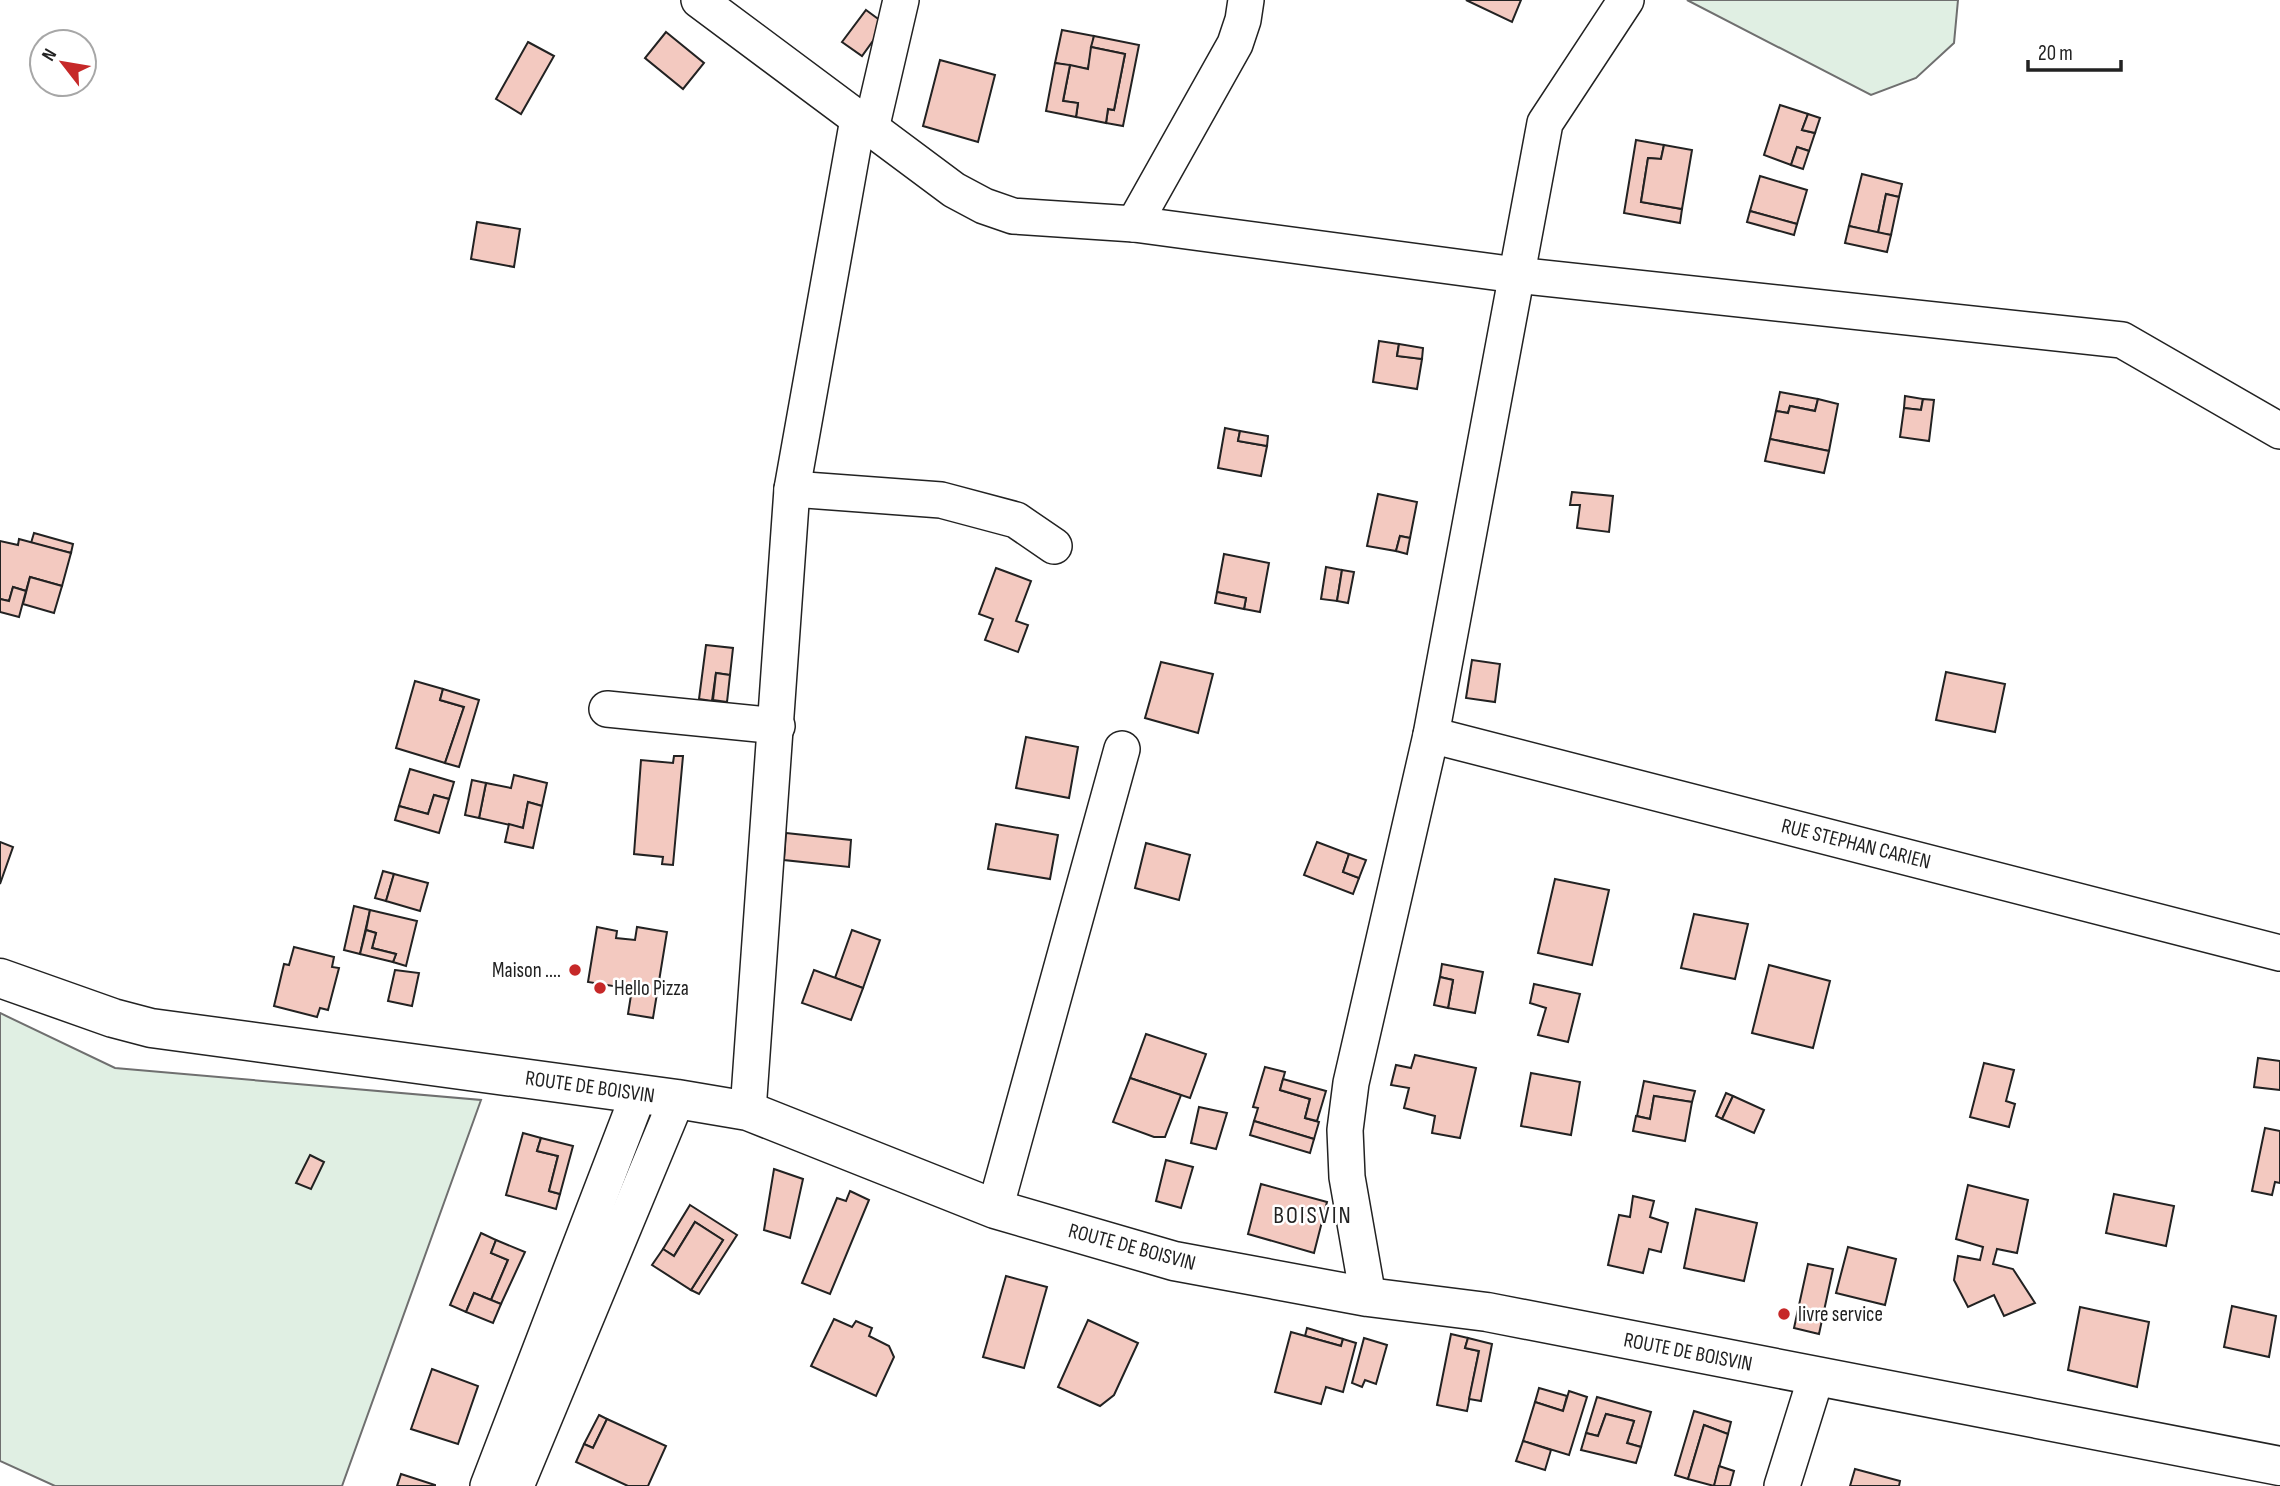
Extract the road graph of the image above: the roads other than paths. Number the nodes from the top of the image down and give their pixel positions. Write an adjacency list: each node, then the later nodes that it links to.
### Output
1 (699, 0): 5 (street)
2 (901, 0): 5 (street)
3 (1245, 0): 6 (street)
4 (1626, 0): 7 (street)
5 (864, 124): 6 (street); 9 (street)
6 (1134, 224): 7 (street)
7 (1516, 275): 8 (street); 13 (street)
8 (2280, 431)
9 (792, 489): 10 (street); 12 (street)
10 (1054, 545)
11 (607, 709): 12 (street)
12 (777, 726): 19 (street)
13 (1431, 735): 15 (street, RUE STEPHAN CARIEN); 21 (street)
14 (1122, 749): 20 (street)
15 (2280, 953)
16 (0, 978): 17 (main road, ROUTE DE BOISVIN)
17 (639, 1093): 18 (main road, ROUTE DE BOISVIN); 24 (street)
18 (677, 1099): 19 (main road, ROUTE DE BOISVIN); 25 (street)
19 (748, 1111): 20 (main road, ROUTE DE BOISVIN)
20 (995, 1209): 21 (main road, ROUTE DE BOISVIN)
21 (1368, 1297): 22 (main road, ROUTE DE BOISVIN)
22 (1816, 1377): 23 (main road, ROUTE DE BOISVIN); 26 (street)
23 (2280, 1466)
24 (488, 1486)
25 (516, 1486)
26 (1782, 1486)

